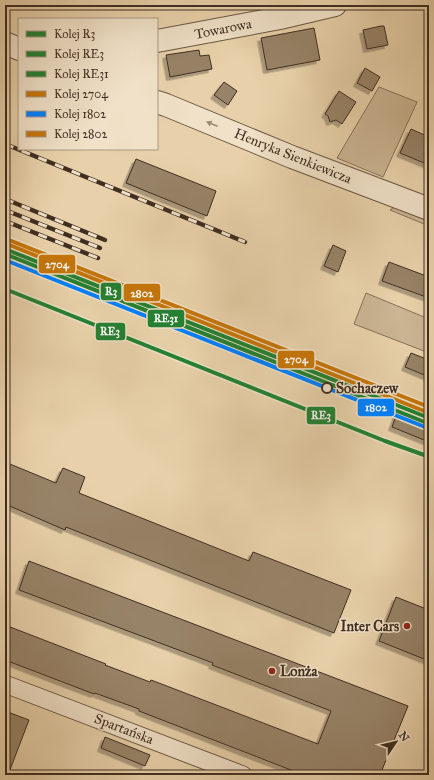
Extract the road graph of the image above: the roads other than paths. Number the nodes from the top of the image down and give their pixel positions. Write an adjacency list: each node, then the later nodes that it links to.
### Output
1 (335, 5): 2 (street, Towarowa)
2 (310, 8): 3 (street, Towarowa)
3 (158, 41)
4 (5, 43): 5 (street)
5 (18, 49)
6 (158, 102): 7 (street, Henryka Sienkiewicza, one-way to 6)
7 (429, 209)
8 (5, 684): 9 (street, Spartańska)
9 (243, 775)

